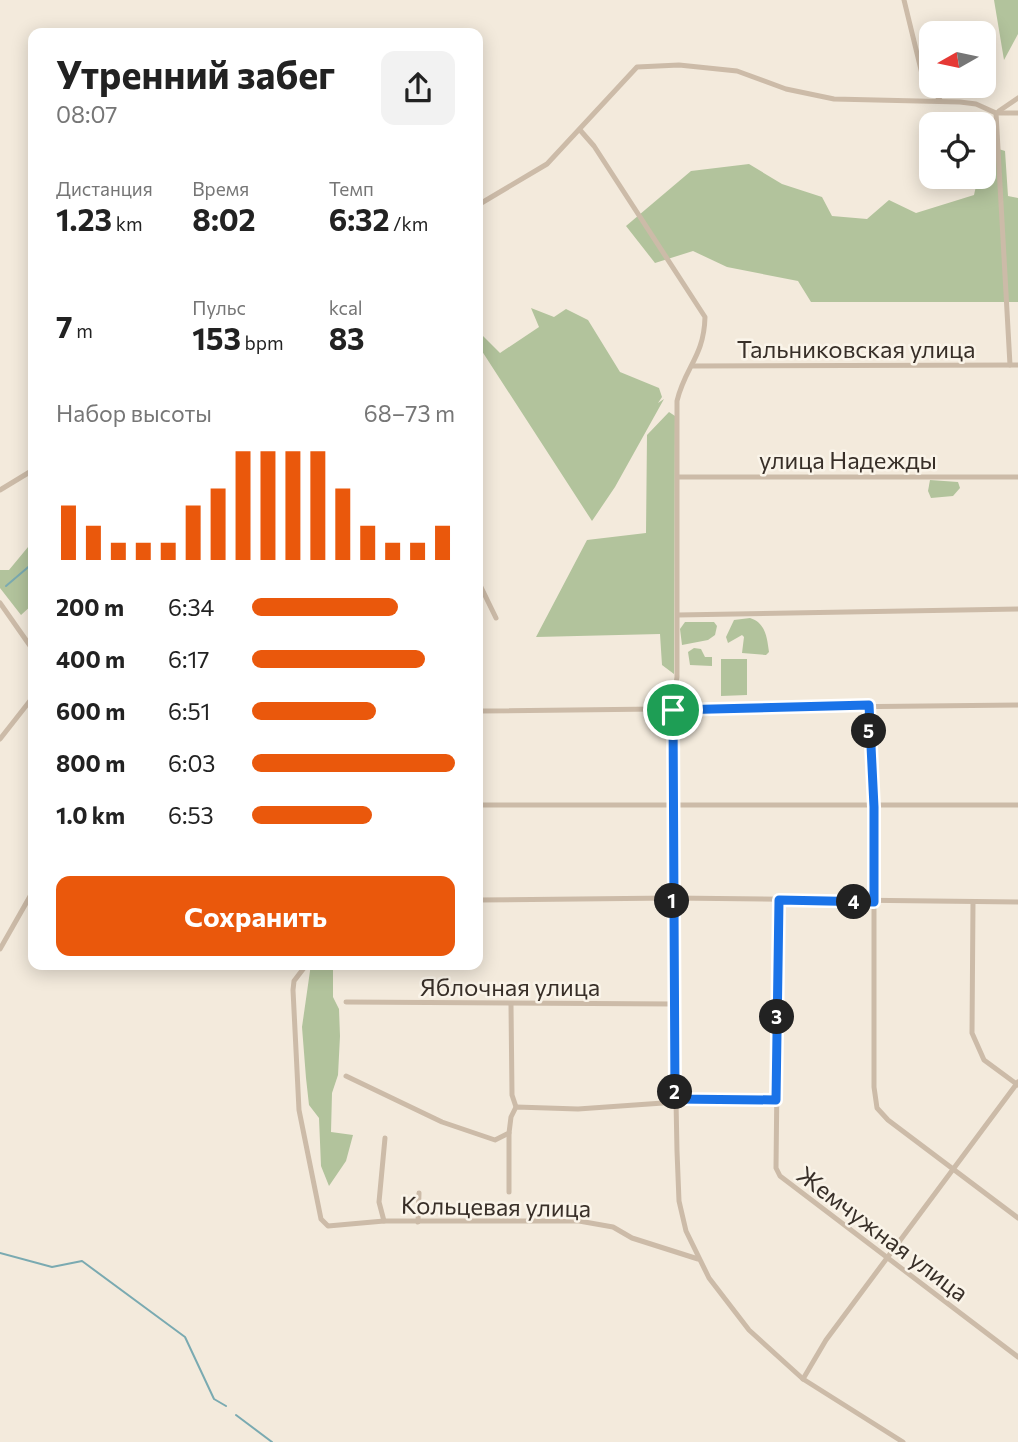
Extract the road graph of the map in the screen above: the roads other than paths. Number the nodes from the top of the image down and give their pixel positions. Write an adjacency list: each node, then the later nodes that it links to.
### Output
1 (904, 0): 3 (street)
2 (1018, 97): 5 (street)
3 (943, 102): 4 (street); 7 (street)
4 (994, 112)
5 (996, 113): 6 (street); 9 (street)
6 (1018, 113)
7 (580, 130): 8 (street); 11 (street)
8 (483, 202)
9 (1010, 365): 10 (street, Тальниковская улица); 11 (street, Тальниковская улица)
10 (1018, 365)
11 (693, 366): 13 (street)
12 (28, 473): 15 (street)
13 (678, 477): 14 (street, улица Надежды); 19 (street)
14 (1018, 477)
15 (0, 490)
16 (483, 591): 20 (street)
17 (0, 603): 21 (street)
18 (1018, 609): 19 (street)
19 (677, 615): 25 (street)
20 (496, 618)
21 (28, 643)
22 (28, 703): 27 (street)
23 (869, 705): 24 (street); 25 (street); 31 (street)
24 (1018, 705)
25 (673, 710): 26 (street); 30 (street)
26 (483, 711)
27 (0, 739)
28 (483, 805): 30 (street)
29 (1018, 805): 31 (street)
30 (674, 807): 31 (street); 32 (street)
31 (874, 807): 35 (street)
32 (672, 898): 33 (street); 34 (street); 42 (street)
33 (483, 900)
34 (779, 900): 35 (street); 47 (street, Жемчужная улица)
35 (874, 902): 36 (street); 51 (street)
36 (973, 902): 37 (street); 45 (street)
37 (1018, 902)
38 (28, 905): 39 (street)
39 (0, 949)
40 (302, 970): 55 (street)
41 (346, 1002): 43 (street, Яблочная улица)
42 (674, 1003): 43 (street, Яблочная улица); 46 (street)
43 (511, 1005): 48 (street)
44 (346, 1076): 49 (street)
45 (1017, 1084): 51 (street)
46 (675, 1099): 47 (street); 48 (street); 58 (street)
47 (776, 1100): 57 (street, Жемчужная улица)
48 (516, 1107): 49 (street)
49 (509, 1133): 52 (street)
50 (385, 1138): 55 (street, Кольцевая улица)
51 (952, 1171): 54 (street); 57 (street)
52 (509, 1192)
53 (419, 1193): 56 (street)
54 (1018, 1219)
55 (384, 1222): 56 (street, Кольцевая улица)
56 (418, 1222): 58 (street, Кольцевая улица)
57 (889, 1258): 59 (street, Жемчужная улица); 60 (street)
58 (698, 1259): 60 (street)
59 (1018, 1357)
60 (803, 1379): 61 (street)
61 (903, 1442)

